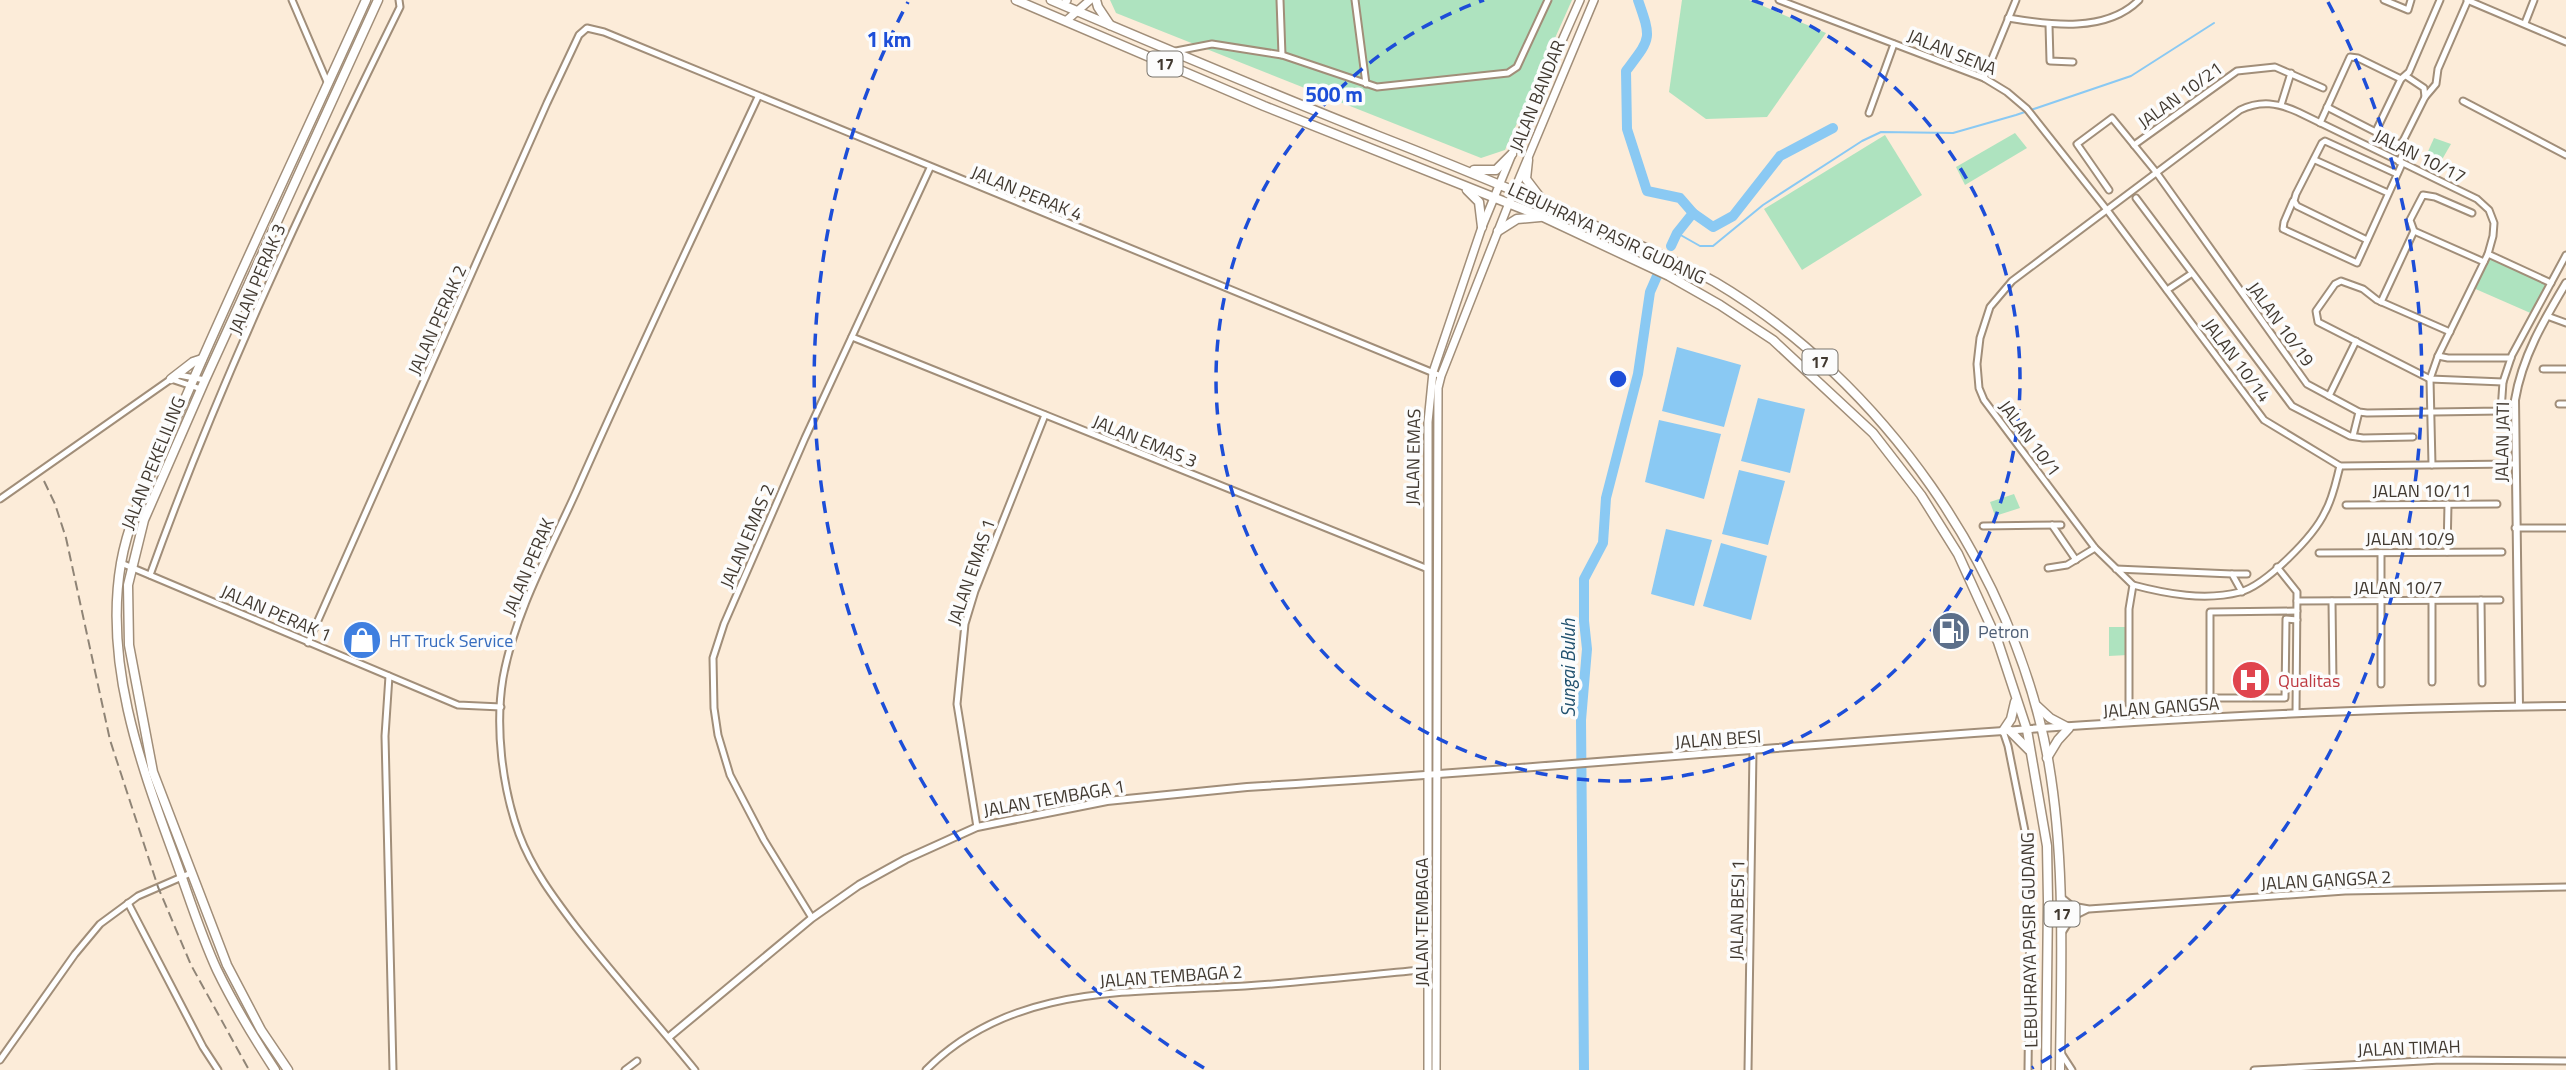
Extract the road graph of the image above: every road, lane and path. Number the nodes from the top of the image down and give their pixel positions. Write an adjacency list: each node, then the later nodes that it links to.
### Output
1 (292, 0): 40 (street)
2 (366, 0): 40 (main road, JALAN PEKELILING)
3 (378, 0): 24 (main road, JALAN PEKELILING)
4 (386, 0): 24 (main road)
5 (399, 0): 135 (street, JALAN PERAK 3)
6 (1016, 0): 26 (main road, LEBUHRAYA PASIR GUDANG / 17)
7 (1051, 0): 23 (main road, LEBUHRAYA PASIR GUDANG / 17)
8 (1090, 0): 23 (main road)
9 (1096, 0): 29 (main road)
10 (1280, 0): 34 (street)
11 (1355, 0): 39 (street)
12 (1548, 0): 39 (street)
13 (1580, 0): 52 (main road, JALAN BANDAR)
14 (1594, 0): 54 (main road, JALAN BANDAR)
15 (1779, 0): 32 (street, JALAN SENA)
16 (2016, 0): 25 (street)
17 (2139, 0): 28 (street)
18 (2384, 0): 19 (street)
19 (2412, 0)
20 (2440, 0): 37 (street)
21 (2468, 0): 27 (street); 43 (street)
22 (2534, 0): 27 (street)
23 (1077, 11): 26 (main road); 29 (main road, LEBUHRAYA PASIR GUDANG / 17)
24 (372, 16): 99 (main road, JALAN PEKELILING)
25 (2008, 18): 28 (street); 38 (street)
26 (1067, 20): 61 (main road, LEBUHRAYA PASIR GUDANG / 17)
27 (2525, 23): 31 (street)
28 (2049, 24): 35 (street)
29 (1110, 25): 33 (main road, LEBUHRAYA PASIR GUDANG / 17)
30 (604, 33): 42 (street, JALAN PERAK 4); 148 (street, JALAN PERAK 2)
31 (2566, 42)
32 (1894, 44): 38 (street, JALAN SENA); 47 (street)
33 (1173, 52): 34 (street); 58 (main road, LEBUHRAYA PASIR GUDANG / 17)
34 (1282, 55): 39 (street)
35 (2073, 62)
36 (2291, 73): 41 (street, JALAN 10/21); 45 (street); 50 (street, JALAN 10/21)
37 (2404, 77): 43 (street); 46 (street); 49 (street)
38 (1984, 78): 71 (street, JALAN SENA)
39 (1366, 83)
40 (328, 85): 93 (main road, JALAN PEKELILING)
41 (2323, 88)
42 (758, 97): 57 (street, JALAN PERAK 4); 159 (street, JALAN PERAK)
43 (2425, 97): 51 (street)
44 (2463, 101): 53 (street)
45 (2281, 105): 48 (street, JALAN 10/17); 59 (street, JALAN 10/17)
46 (2327, 107): 48 (street); 49 (street)
47 (1869, 113)
48 (2320, 123): 56 (street, JALAN 10/17)
49 (2376, 131): 51 (street)
50 (2134, 145): 59 (street, JALAN 10/19); 64 (street, JALAN 10/19)
51 (2401, 145): 56 (street)
52 (1512, 154): 58 (main road); 62 (main road, JALAN EMAS)
53 (2566, 155)
54 (1528, 160): 63 (main road, JALAN BANDAR); 70 (main road)
55 (2315, 160): 60 (street); 65 (street); 68 (street)
56 (2400, 163): 60 (street); 78 (street, JALAN 10/17)
57 (930, 168): 89 (street, JALAN EMAS 2); 96 (street, JALAN PERAK 4)
58 (1461, 169): 62 (main road, LEBUHRAYA PASIR GUDANG / 17)
59 (2156, 172): 71 (street, JALAN 10/17); 103 (street, JALAN 10/19)
60 (2397, 174): 65 (street)
61 (1458, 183): 66 (main road, LEBUHRAYA PASIR GUDANG / 17); 74 (main road)
62 (1500, 184): 63 (main road, LEBUHRAYA PASIR GUDANG / 17); 66 (main road, JALAN EMAS)
63 (1515, 190): 69 (main road, JALAN BANDAR); 70 (main road, LEBUHRAYA PASIR GUDANG / 17)
64 (2109, 190)
65 (2388, 193): 77 (street)
66 (1494, 198): 69 (main road, LEBUHRAYA PASIR GUDANG / 17); 74 (main road, JALAN EMAS)
67 (2136, 198): 81 (street)
68 (2294, 198): 77 (street); 77 (street)
69 (1509, 203): 73 (main road, LEBUHRAYA PASIR GUDANG / 17); 75 (main road, JALAN EMAS)
70 (1546, 204): 155 (main road, LEBUHRAYA PASIR GUDANG / 17)
71 (2107, 210): 84 (street, JALAN 10/14); 121 (street, JALAN 10/1)
72 (2472, 213): 76 (street)
73 (1543, 217): 75 (main road); 154 (main road, LEBUHRAYA PASIR GUDANG / 17)
74 (1482, 227): 96 (main road, JALAN EMAS)
75 (1498, 231): 96 (main road, JALAN EMAS)
76 (2414, 231): 80 (street); 85 (street)
77 (2367, 240)
78 (2487, 254): 80 (street, JALAN 10/17); 82 (street)
79 (2566, 255): 82 (street)
80 (2484, 262): 88 (street, JALAN 10/17)
81 (2191, 274): 84 (street); 107 (street)
82 (2551, 283): 92 (street)
83 (2566, 284): 86 (street, JALAN JATI)
84 (2167, 290): 111 (street, JALAN 10/14)
85 (2381, 302): 88 (street); 90 (street)
86 (2547, 316): 87 (street); 109 (street, JALAN JATI)
87 (2566, 323)
88 (2450, 332): 91 (street, JALAN 10/17)
89 (852, 337): 106 (street, JALAN EMAS 3); 176 (street, JALAN EMAS 2)
90 (2356, 341): 98 (street); 103 (street)
91 (2438, 356): 92 (street); 98 (street, JALAN 10/17)
92 (2511, 358): 101 (street)
93 (202, 359): 97 (main road); 100 (main road, JALAN PEKELILING)
94 (2543, 369): 95 (street)
95 (2566, 369)
96 (1437, 374): 131 (main road, JALAN EMAS); 168 (main road, JALAN EMAS)
97 (171, 379): 100 (street); 112 (street)
98 (2430, 379): 101 (street); 104 (street, JALAN 10/17)
99 (205, 380): 100 (street); 102 (main road, JALAN PEKELILING)
100 (193, 381): 102 (street); 127 (main road, JALAN PEKELILING)
101 (2503, 382): 104 (street, JALAN 10/19)
102 (201, 389): 128 (main road, JALAN PEKELILING)
103 (2329, 396): 105 (street, JALAN 10/19)
104 (2432, 411): 105 (street, JALAN 10/19); 110 (street, JALAN 10/17)
105 (2359, 412): 107 (street)
106 (1045, 415): 131 (street, JALAN EMAS 3); 170 (street, JALAN EMAS 1)
107 (2353, 436): 108 (street)
108 (2413, 437)
109 (2514, 464): 110 (street); 119 (street, JALAN JATI)
110 (2429, 465): 111 (street)
111 (2340, 466): 129 (street)
112 (0, 499)
113 (2448, 504): 114 (street, JALAN 10/11); 115 (street, JALAN 10/11); 122 (street)
114 (2497, 504)
115 (2346, 505)
116 (2052, 525): 117 (street); 118 (street); 126 (street)
117 (2061, 525)
118 (1983, 526)
119 (2515, 528): 120 (street); 157 (street, JALAN JATI)
120 (2566, 528)
121 (2095, 548): 126 (street); 132 (street, JALAN 10/1)
122 (2447, 552): 123 (street, JALAN 10/9); 125 (street, JALAN 10/9)
123 (2502, 552)
124 (2319, 553): 125 (street, JALAN 10/9)
125 (2381, 553): 142 (street)
126 (2076, 560): 130 (street)
127 (121, 563): 128 (street, JALAN PERAK 1); 171 (main road, JALAN PEKELILING)
128 (132, 566): 135 (street, JALAN PERAK 1); 171 (main road, JALAN PEKELILING)
129 (2277, 567): 137 (street); 140 (street)
130 (2048, 568)
131 (1428, 569): 169 (main road, JALAN EMAS)
132 (2114, 569): 134 (street); 136 (street, JALAN 10/1)
133 (2247, 573): 134 (street)
134 (2232, 574): 137 (street)
135 (150, 575): 148 (street, JALAN PERAK 1)
136 (2133, 585): 137 (street, JALAN 10/1); 156 (street)
137 (2242, 592)
138 (2481, 600): 139 (street, JALAN 10/7); 143 (street, JALAN 10/7); 151 (street)
139 (2500, 600)
140 (2297, 601): 141 (street, JALAN 10/7); 145 (street)
141 (2332, 601): 142 (street, JALAN 10/7); 152 (street)
142 (2381, 601): 143 (street, JALAN 10/7); 153 (street)
143 (2432, 601): 150 (street)
144 (2286, 611): 145 (street); 146 (street); 146 (street)
145 (2297, 611): 147 (street)
146 (2286, 620): 147 (street)
147 (2297, 620): 160 (street)
148 (309, 643): 149 (street, JALAN PERAK 1)
149 (389, 676): 159 (street, JALAN PERAK 1); 188 (street)
150 (2432, 682)
151 (2482, 683)
152 (2333, 684)
153 (2381, 684)
154 (2016, 698): 163 (main road, LEBUHRAYA PASIR GUDANG / 17); 164 (main road)
155 (2035, 703): 161 (main road); 162 (main road, LEBUHRAYA PASIR GUDANG / 17)
156 (2129, 704)
157 (2519, 706): 158 (street, JALAN GANGSA); 160 (street, JALAN GANGSA)
158 (2566, 706)
159 (501, 707): 179 (street, JALAN PERAK)
160 (2295, 712): 161 (street, JALAN GANGSA)
161 (2069, 728): 162 (street, JALAN GANGSA); 167 (main road)
162 (2041, 729): 163 (street, JALAN GANGSA); 167 (main road, LEBUHRAYA PASIR GUDANG / 17)
163 (2027, 730): 164 (street, JALAN GANGSA); 166 (main road, LEBUHRAYA PASIR GUDANG / 17)
164 (2007, 731): 165 (street, JALAN BESI); 166 (main road); 195 (street)
165 (1753, 751): 168 (street, JALAN BESI); 194 (street, JALAN BESI 1)
166 (2032, 756): 196 (main road, LEBUHRAYA PASIR GUDANG / 17)
167 (2048, 758): 173 (main road, LEBUHRAYA PASIR GUDANG / 17)
168 (1438, 775): 169 (street, JALAN BESI); 178 (main road, JALAN TEMBAGA)
169 (1427, 776): 170 (street, JALAN TEMBAGA 1); 178 (main road, JALAN TEMBAGA)
170 (977, 827): 176 (street, JALAN TEMBAGA 1)
171 (186, 875): 174 (street); 186 (main road, JALAN PEKELILING); 187 (main road, JALAN PEKELILING)
172 (2566, 887): 175 (street, JALAN GANGSA 2)
173 (2062, 898): 175 (street, JALAN GANGSA 2); 177 (main road, LEBUHRAYA PASIR GUDANG / 17)
174 (128, 903): 181 (street); 185 (street)
175 (2088, 909): 177 (street)
176 (812, 918): 179 (street, JALAN TEMBAGA 1)
177 (2062, 932): 180 (main road, LEBUHRAYA PASIR GUDANG / 17)
178 (1433, 969): 191 (street, JALAN TEMBAGA 2); 192 (main road, JALAN TEMBAGA); 193 (main road, JALAN TEMBAGA)
179 (668, 1037): 190 (street, JALAN PERAK)
180 (2060, 1050): 197 (main road, LEBUHRAYA PASIR GUDANG / 17); 198 (street)
181 (0, 1060)
182 (2441, 1060): 184 (street, JALAN TIMAH); 199 (street, JALAN TIMAH); 200 (street)
183 (636, 1061): 189 (street)
184 (2566, 1061)
185 (218, 1070)
186 (275, 1070)
187 (288, 1070)
188 (393, 1070)
189 (625, 1070)
190 (695, 1070)
191 (926, 1070)
192 (1427, 1070)
193 (1436, 1070)
194 (1748, 1070)
195 (2028, 1070)
196 (2046, 1070)
197 (2060, 1070)
198 (2072, 1070)
199 (2254, 1070)
200 (2441, 1070)

